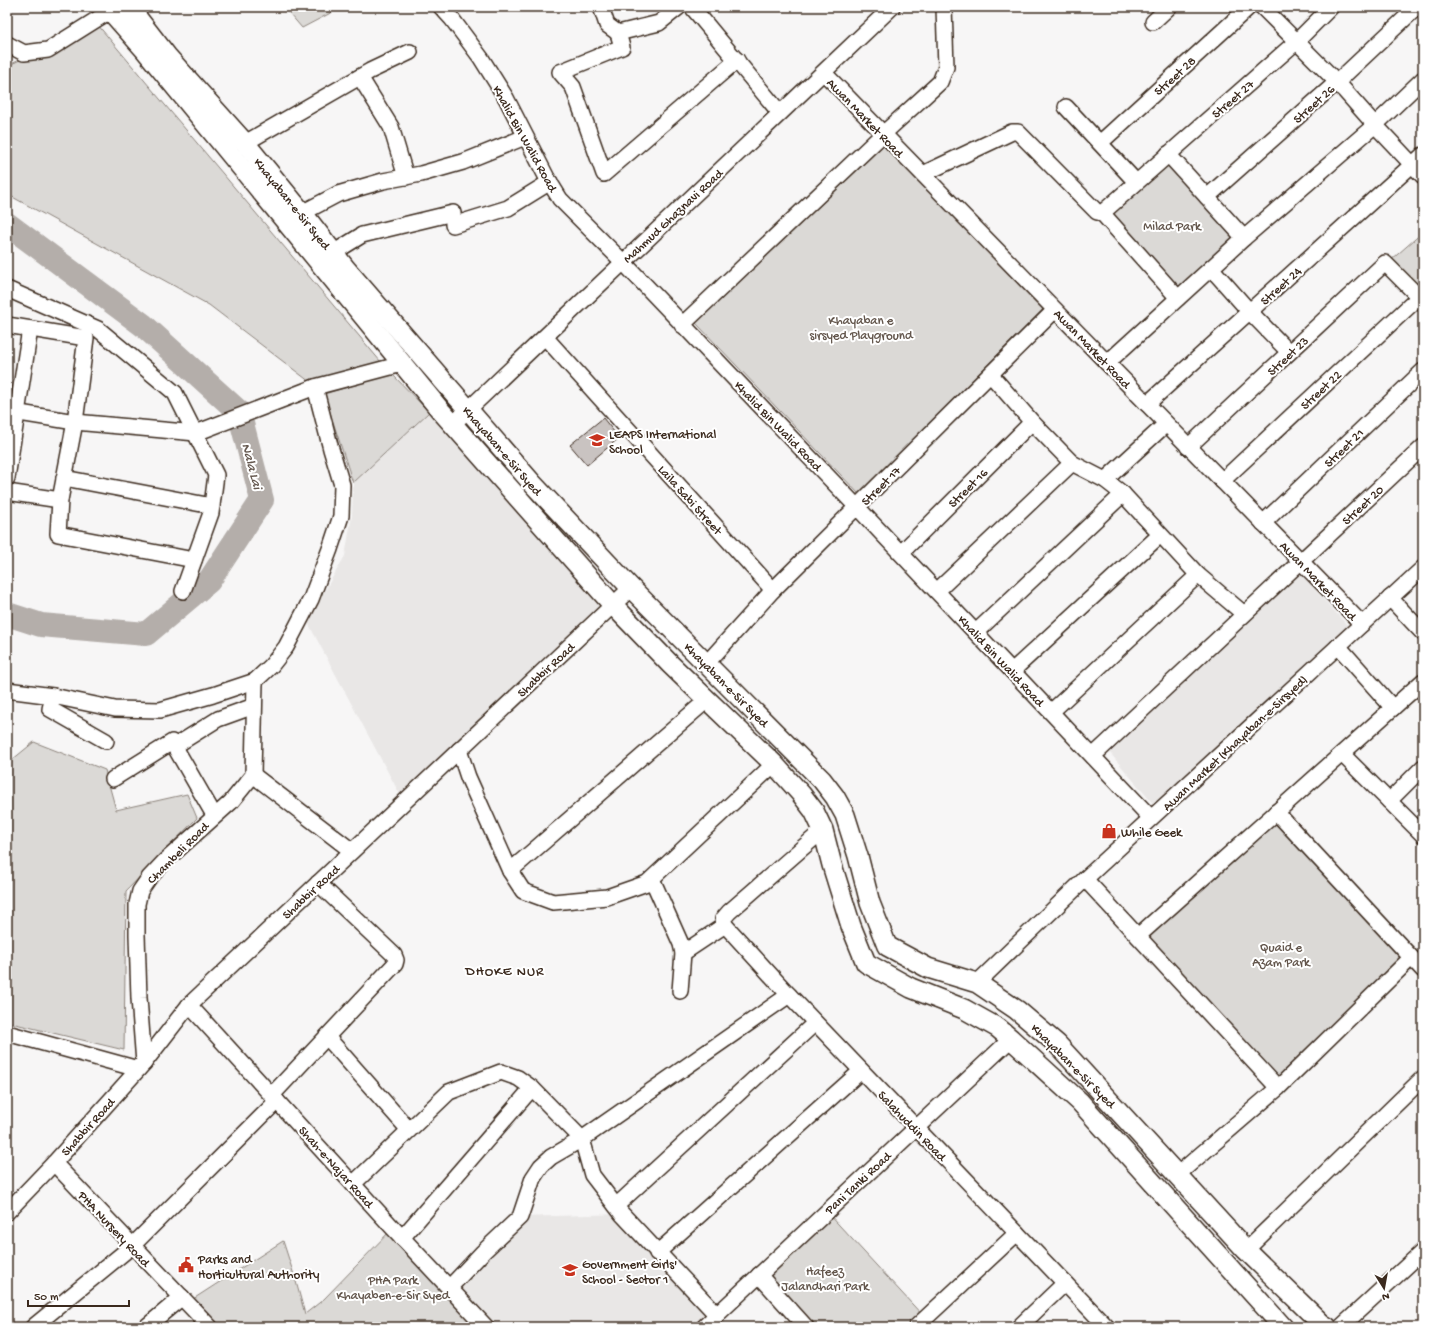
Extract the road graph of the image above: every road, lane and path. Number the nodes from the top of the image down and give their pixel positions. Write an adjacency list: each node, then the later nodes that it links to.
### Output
1 (129, 7): 29 (main road, Khayaban-e-Sir Syed)
2 (601, 7): 15 (street)
3 (679, 7): 15 (street)
4 (692, 7): 19 (street)
5 (892, 7): 20 (street, Mahmud Ghaznavi Road)
6 (944, 7): 27 (street)
7 (1169, 7): 14 (street)
8 (1249, 7): 30 (street, Street 28)
9 (1262, 7): 16 (street)
10 (1331, 7): 16 (street, Street 27)
11 (1417, 7): 23 (street, Street 26)
12 (445, 8): 28 (street, Khalid Bin Walid Road)
13 (108, 9): 17 (street); 56 (main road, Khayaban-e-Sir Syed)
14 (1154, 22)
15 (618, 33): 19 (street)
16 (1296, 42): 23 (street); 31 (street, Street 27)
17 (7, 44)
18 (410, 52): 21 (street)
19 (736, 60): 25 (street)
20 (824, 73): 25 (street, Mahmud Ghaznavi Road); 27 (street, Awan Market Road)
21 (360, 77): 29 (street); 35 (street)
22 (1423, 79): 26 (street)
23 (1337, 82): 26 (street); 38 (street, Street 26)
24 (1066, 107): 30 (street)
25 (780, 113): 43 (street, Mahmud Ghaznavi Road)
26 (1375, 125): 32 (street); 41 (street)
27 (883, 134): 33 (street, Awan Market Road); 50 (street)
28 (525, 136): 35 (street); 36 (street, Khalid Bin Walid Road)
29 (245, 143): 39 (main road, Khayaban-e-Sir Syed)
30 (1100, 143): 37 (street)
31 (1168, 154): 37 (street, Street 27); 38 (street)
32 (1418, 160): 34 (street); 49 (street, Street 24)
33 (923, 174): 40 (street); 48 (street, Awan Market Road)
34 (1423, 176)
35 (406, 177): 39 (street)
36 (550, 182): 42 (street); 43 (street, Khalid Bin Walid Road)
37 (1136, 182): 40 (street, Street 27)
38 (1207, 198): 41 (street)
39 (302, 212): 42 (main road, Khayaban-e-Sir Syed)
40 (1102, 213): 46 (street)
41 (1244, 238): 44 (street)
42 (333, 253): 61 (main road, Khayaban-e-Sir Syed)
43 (623, 262): 50 (street, Khalid Bin Walid Road); 53 (street, Mahmud Ghaznavi Road)
44 (1211, 268): 46 (street); 49 (street)
45 (7, 289): 67 (street)
46 (1178, 298): 55 (street)
47 (1421, 299): 54 (street, Street 23); 74 (street, Street 22)
48 (1055, 310): 55 (street, Awan Market Road); 58 (street, Street 17)
49 (1250, 312): 54 (street); 60 (street, Street 24)
50 (682, 324): 79 (street, Khalid Bin Walid Road)
51 (7, 325): 52 (street)
52 (30, 329): 62 (street); 63 (street)
53 (545, 337): 61 (street, Mahmud Ghaznavi Road); 88 (street, Laila Sabi Street)
54 (1289, 352): 68 (street, Street 23)
55 (1107, 363): 60 (street, Awan Market Road)
56 (402, 364): 59 (street); 65 (main road, Khayaban-e-Sir Syed)
57 (1423, 371): 80 (street, Street 21)
58 (990, 375): 64 (street); 79 (street, Street 17)
59 (311, 388): 67 (street); 100 (street)
60 (1147, 404): 66 (street, Awan Market Road)
61 (468, 410): 65 (street, Mahmud Ghaznavi Road); 87 (main road, Khayaban-e-Sir Syed)
62 (12, 412): 63 (street); 71 (street)
63 (75, 422): 67 (street); 72 (street)
64 (1032, 422): 70 (street); 82 (street, Street 16)
65 (453, 424): 92 (main road, Khayaban-e-Sir Syed)
66 (1166, 424): 68 (street, Awan Market Road); 73 (street)
67 (202, 431): 78 (street)
68 (1188, 446): 74 (street, Awan Market Road)
69 (1423, 447): 84 (street, Street 20)
70 (1072, 463): 73 (street); 90 (street)
71 (7, 478)
72 (64, 478): 77 (street); 78 (street)
73 (1105, 480): 76 (street)
74 (1222, 481): 80 (street, Awan Market Road)
75 (7, 492): 77 (street)
76 (1123, 494): 81 (street); 95 (street)
77 (60, 500): 83 (street)
78 (212, 506): 83 (street)
79 (857, 507): 82 (street, Khalid Bin Walid Road); 88 (street, Street 17)
80 (1263, 523): 84 (street, Awan Market Road)
81 (1160, 535): 86 (street); 99 (street)
82 (901, 553): 90 (street, Khalid Bin Walid Road)
83 (194, 560): 89 (street)
84 (1301, 561): 93 (street, Street 20); 94 (street, Awan Market Road)
85 (1423, 568): 91 (street, Awan Market (Khayaban-e-Sirsyed))
86 (1198, 575): 93 (street); 107 (street)
87 (631, 588): 92 (street, Shabbir Road); 98 (main road, Khayaban-e-Sir Syed)
88 (773, 590): 98 (street, Street 17)
89 (183, 591)
90 (937, 591): 95 (street, Khalid Bin Walid Road)
91 (1390, 598): 94 (street, Awan Market (Khayaban-e-Sirsyed)); 96 (street)
92 (613, 605): 104 (main road, Khayaban-e-Sir Syed); 110 (street, Shabbir Road)
93 (1244, 614): 112 (street, Street 20)
94 (1362, 624): 97 (street, Awan Market (Khayaban-e-Sirsyed))
95 (976, 632): 99 (street, Khalid Bin Walid Road)
96 (1423, 633)
97 (1338, 646): 106 (street); 120 (street, Awan Market (Khayaban-e-Sirsyed))
98 (707, 663): 133 (main road, Khayaban-e-Sir Syed)
99 (1012, 671): 107 (street, Khalid Bin Walid Road)
100 (255, 680): 103 (street); 105 (street)
101 (1423, 681): 106 (street)
102 (8, 692): 103 (street)
103 (53, 696): 108 (street)
104 (708, 700): 113 (main road, Khayaban-e-Sir Syed); 124 (street)
105 (254, 706): 109 (street); 115 (street)
106 (1393, 708): 111 (street)
107 (1052, 712): 112 (street, Khalid Bin Walid Road)
108 (106, 740)
109 (175, 746): 116 (street); 119 (street)
110 (459, 750): 123 (street, Shabbir Road); 124 (street)
111 (1342, 754): 117 (street); 118 (street)
112 (1093, 756): 120 (street, Khalid Bin Walid Road)
113 (774, 764): 121 (main road, Khayaban-e-Sir Syed); 125 (street)
114 (1423, 767): 117 (street)
115 (253, 775): 119 (street, Chambeli Road); 123 (street)
116 (113, 779)
117 (1389, 801): 122 (street)
118 (1276, 812): 129 (street); 131 (street)
119 (214, 815): 141 (street, Chambeli Road)
120 (1151, 818): 126 (street, Awan Market (Khayaban-e-Sirsyed))
121 (823, 830): 128 (street); 140 (main road, Khayaban-e-Sir Syed)
122 (1423, 835)
123 (352, 851): 127 (street, Shabbir Road)
124 (510, 871): 125 (street)
125 (652, 878): 130 (street)
126 (1084, 879): 129 (street); 133 (street, Awan Market (Khayaban-e-Sirsyed))
127 (318, 883): 136 (street, Shabbir Road); 139 (street)
128 (724, 922): 130 (street); 135 (street, Salahuddin Road)
129 (1138, 936): 145 (street)
130 (683, 953): 134 (street)
131 (1412, 958): 132 (street); 145 (street)
132 (1423, 970)
133 (977, 983): 151 (main road, Khayaban-e-Sir Syed)
134 (680, 991)
135 (789, 995): 137 (street, Salahuddin Road); 149 (street)
136 (189, 1005): 141 (street, Shabbir Road); 146 (street, Shah-e-Najar Road)
137 (815, 1023): 142 (street, Salahuddin Road); 153 (street)
138 (7, 1033): 141 (street)
139 (327, 1037): 146 (street); 148 (street)
140 (1011, 1038): 147 (street, Pani Tanki Road); 176 (main road, Khayaban-e-Sir Syed)
141 (141, 1066): 150 (street, Shabbir Road)
142 (861, 1071): 147 (street, Salahuddin Road); 160 (street)
143 (1423, 1078): 158 (street)
144 (532, 1088): 148 (street); 149 (street); 156 (street)
145 (1278, 1088): 151 (street)
146 (275, 1098): 152 (street, Shah-e-Najar Road); 157 (street)
147 (916, 1128): 155 (street, Salahuddin Road); 161 (street, Pani Tanki Road)
148 (409, 1130): 152 (street)
149 (582, 1139): 153 (street); 163 (street)
150 (54, 1163): 154 (street, Shabbir Road); 157 (street, PHA Nursery Road)
151 (1176, 1175): 158 (main road, Khayaban-e-Sir Syed)
152 (353, 1184): 156 (street, Shah-e-Najar Road)
153 (616, 1206): 160 (street)
154 (7, 1212)
155 (1017, 1233): 162 (street, Salahuddin Road); 173 (street)
156 (402, 1238): 163 (street, Shah-e-Najar Road)
157 (132, 1246): 164 (street, PHA Nursery Road); 168 (street)
158 (1246, 1250): 167 (main road, Khayaban-e-Sir Syed)
159 (1423, 1251): 177 (street)
160 (657, 1252): 165 (street)
161 (759, 1275): 165 (street, Pani Tanki Road); 172 (street)
162 (1065, 1283): 174 (street); 175 (street, Salahuddin Road)
163 (450, 1287): 166 (street, Shah-e-Najar Road)
164 (182, 1297): 169 (street); 170 (street, PHA Nursery Road)
165 (717, 1315): 171 (street, Pani Tanki Road)
166 (484, 1326)
167 (1323, 1326)
168 (33, 1327)
169 (146, 1327)
170 (210, 1327)
171 (704, 1327)
172 (806, 1327)
173 (916, 1327)
174 (1019, 1327)
175 (1107, 1327)
176 (1283, 1327)
177 (1341, 1327)

